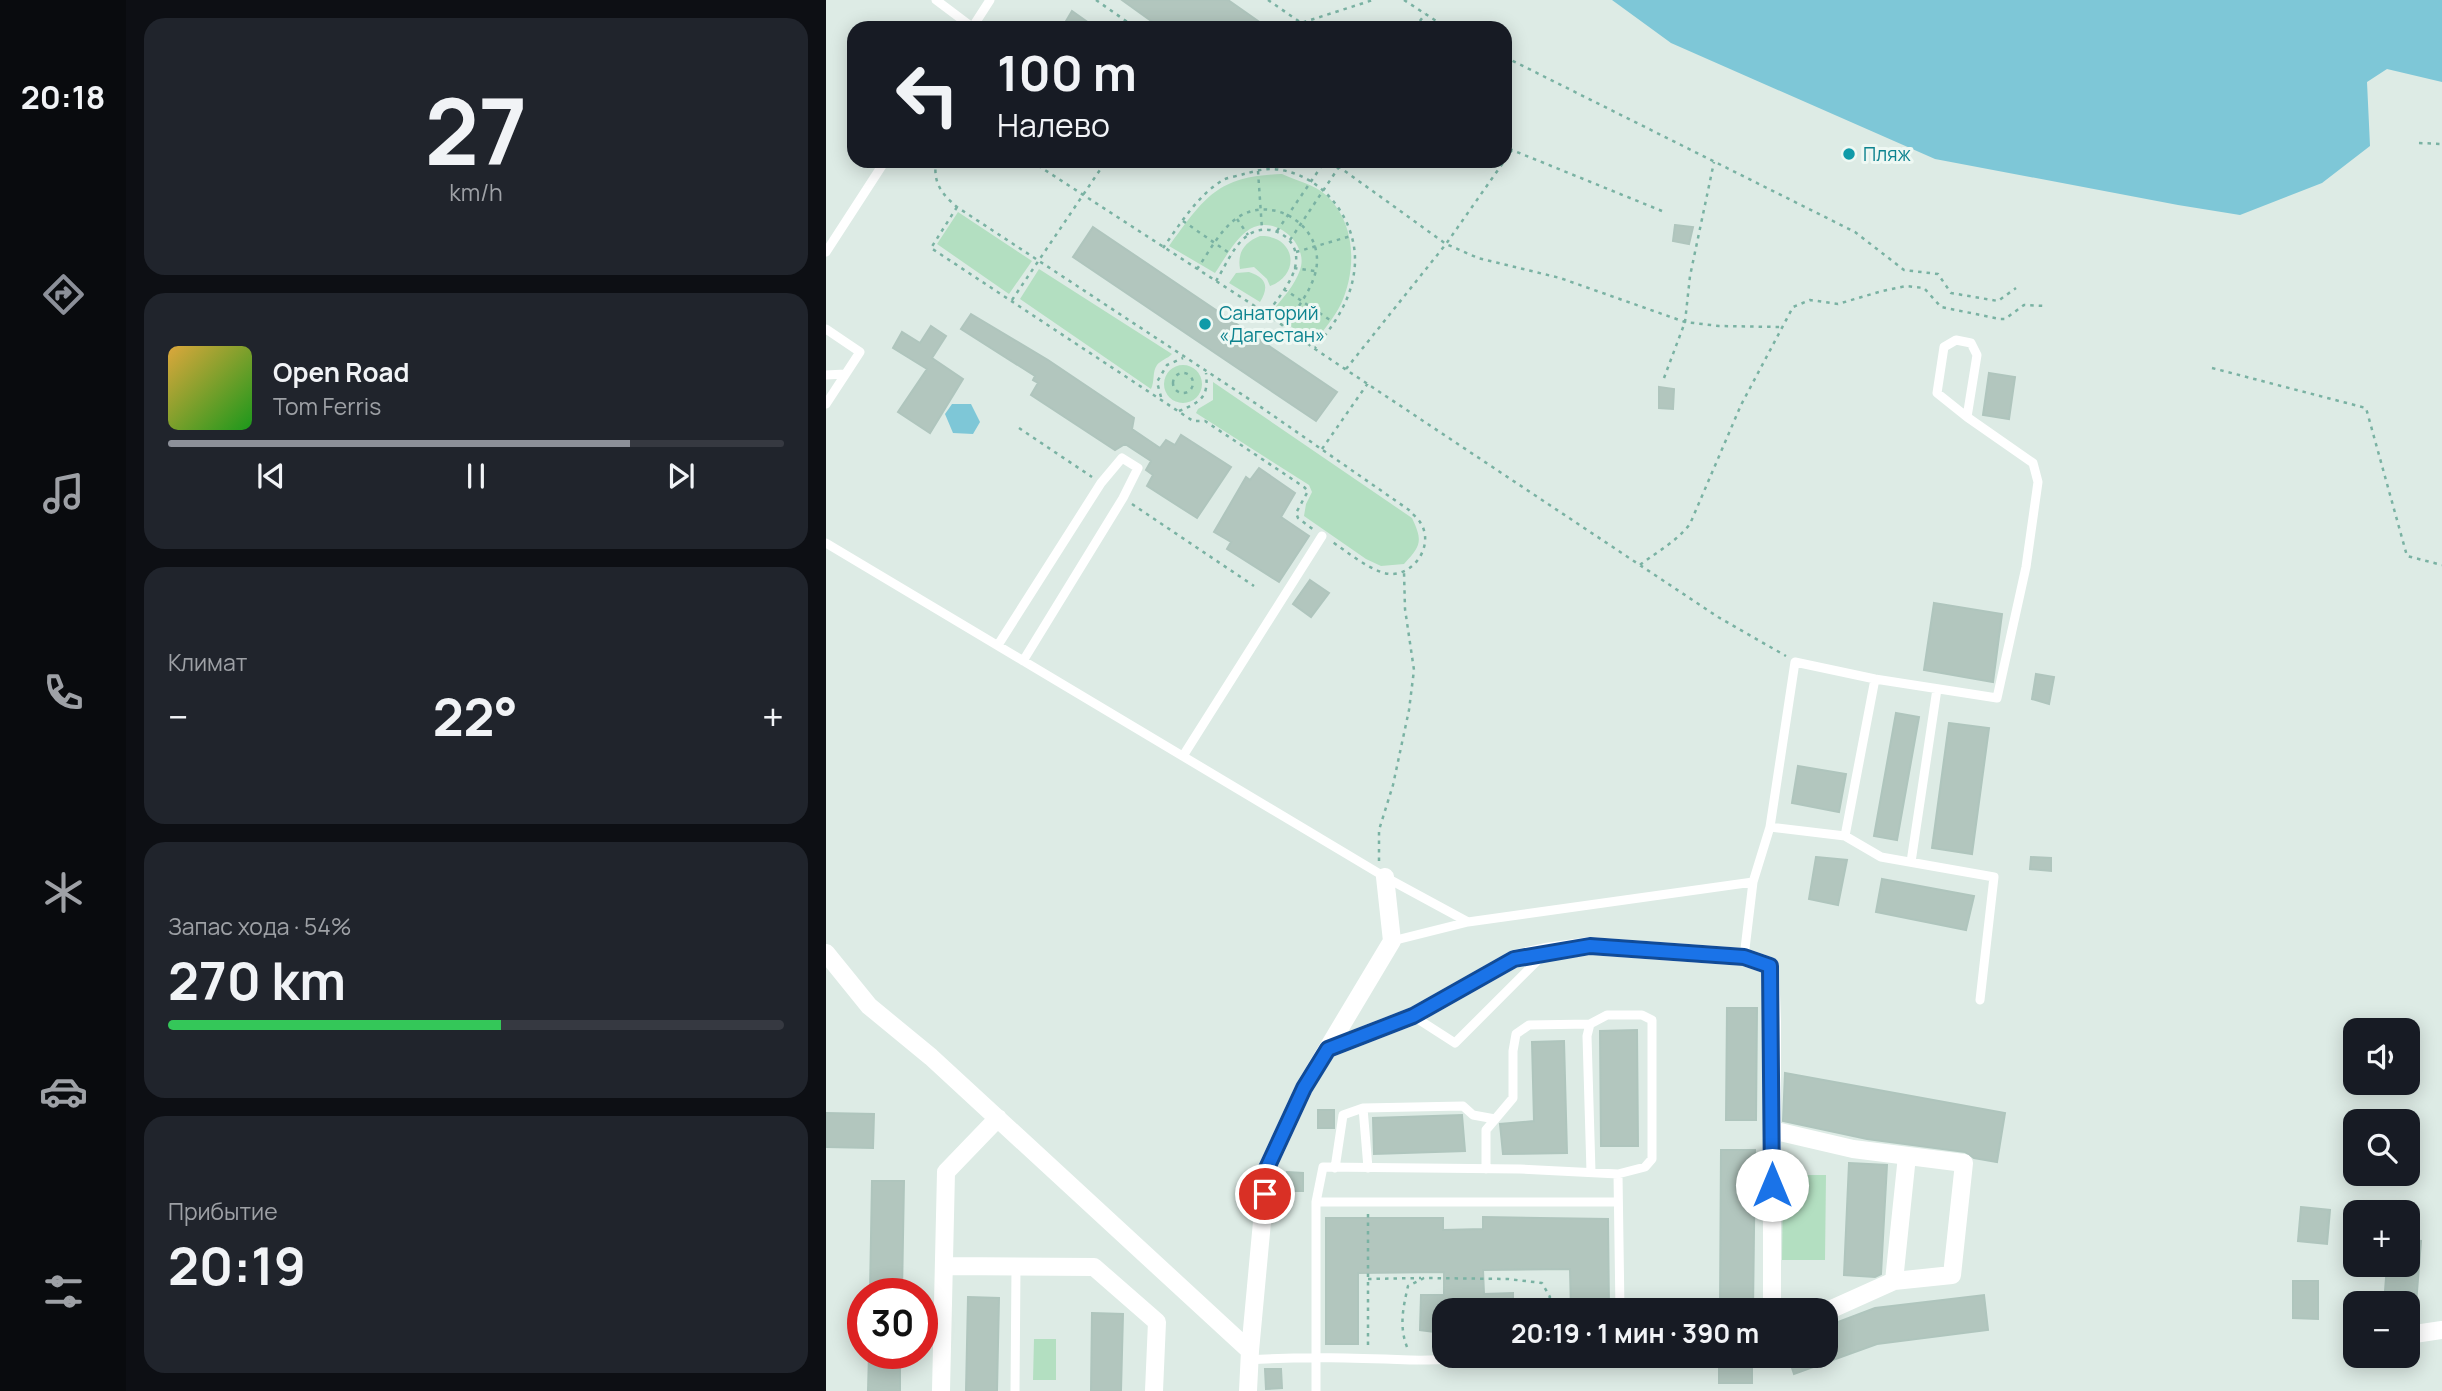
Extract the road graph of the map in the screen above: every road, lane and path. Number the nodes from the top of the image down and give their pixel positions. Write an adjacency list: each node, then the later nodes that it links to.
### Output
1 (936, 0): 8 (lane)
2 (990, 0): 9 (lane)
3 (1096, 0): 10 (path)
4 (1268, 0): 11 (path)
5 (1373, 0): 12 (path)
6 (1404, 0): 7 (path)
7 (1425, 14): 13 (path); 14 (path)
8 (964, 21)
9 (976, 21)
10 (1126, 21)
11 (1298, 21)
12 (1307, 21)
13 (1420, 21)
14 (1434, 21)
15 (1512, 61): 19 (path)
16 (2419, 143): 17 (path)
17 (2442, 144)
18 (1512, 151): 34 (path)
19 (1714, 162): 56 (path); 62 (path)
20 (880, 168): 48 (lane)
21 (935, 168): 32 (path)
22 (1041, 168): 31 (path)
23 (1101, 168): 31 (path)
24 (1321, 168): 29 (path)
25 (1338, 168): 30 (path)
26 (1340, 168): 45 (path)
27 (1500, 168): 45 (path)
28 (1258, 171): 29 (path); 33 (path); 37 (path)
29 (1311, 183): 30 (path); 35 (path)
30 (1324, 190): 38 (path); 42 (path)
31 (1083, 196): 46 (path); 51 (path)
32 (957, 207): 51 (path); 58 (path)
33 (1260, 209): 35 (path); 36 (path); 39 (path)
34 (1662, 212)
35 (1288, 215): 38 (path); 40 (path)
36 (1237, 219): 41 (path); 44 (path)
37 (1182, 221): 44 (path); 46 (path)
38 (1301, 223): 43 (path); 47 (path)
39 (1262, 229): 40 (path); 41 (path)
40 (1277, 231): 43 (path)
41 (1248, 234): 50 (path)
42 (1351, 236): 47 (path); 63 (path)
43 (1290, 240): 49 (path)
44 (1215, 244): 50 (path); 53 (path)
45 (1446, 244): 62 (path); 70 (path)
46 (1163, 247): 53 (path)
47 (1314, 247): 49 (path); 54 (path)
48 (826, 252)
49 (1296, 252): 52 (path)
50 (1232, 255): 55 (path)
51 (1039, 260): 58 (path); 68 (path)
52 (1294, 268): 54 (path); 57 (path)
53 (1197, 269): 55 (path)
54 (1316, 271): 59 (path)
55 (1216, 282): 61 (path)
56 (2016, 288)
57 (1284, 289): 59 (path); 61 (path)
58 (1012, 300): 77 (path)
59 (1302, 301): 63 (path); 64 (path)
60 (2047, 306): 65 (path)
61 (1267, 314): 64 (path)
62 (1685, 322): 65 (path); 74 (path)
63 (1335, 323): 67 (path)
64 (1284, 327): 67 (path)
65 (1782, 327): 87 (path)
66 (826, 329): 72 (lane)
67 (1315, 349): 70 (path)
68 (1183, 358): 71 (path); 77 (path)
69 (2213, 368): 88 (path)
70 (1346, 369): 75 (path)
71 (1206, 371): 79 (path); 82 (path)
72 (845, 374): 73 (lane); 78 (lane)
73 (826, 375)
74 (1664, 378)
75 (1368, 383): 82 (path); 87 (path)
76 (1173, 385): 76 (path)
77 (1162, 400): 79 (path)
78 (826, 404)
79 (1180, 411): 85 (path)
80 (1967, 417): 80 (lane); 95 (lane)
81 (1019, 428): 83 (path)
82 (1322, 449): 89 (path)
83 (1101, 483): 84 (lane); 91 (lane)
84 (1123, 498): 90 (path); 92 (lane)
85 (1322, 536): 89 (path); 96 (lane)
86 (826, 543): 91 (lane)
87 (1640, 565): 93 (path)
88 (2442, 565)
89 (1404, 571): 100 (path)
90 (1254, 586)
91 (998, 645): 92 (lane)
92 (1023, 661): 96 (lane)
93 (1795, 662): 94 (lane); 97 (lane)
94 (1875, 679): 95 (lane); 98 (lane)
95 (1937, 689): 99 (lane)
96 (1182, 756): 100 (lane)
97 (1770, 827): 98 (lane); 101 (lane)
98 (1844, 836): 99 (lane)
99 (1911, 863): 107 (lane)
100 (1385, 877): 102 (lane); 103 (street)
101 (1753, 881): 102 (lane); 106 (lane)
102 (1468, 922): 103 (lane)
103 (1392, 942): 110 (street)
104 (1546, 952): 106 (street); 108 (street); 108 (lane)
105 (826, 953): 112 (street)
106 (1744, 957): 114 (street)
107 (1980, 1000)
108 (1413, 1016): 110 (street)
109 (1590, 1024): 113 (lane); 119 (lane); 120 (lane)
110 (1328, 1049): 135 (street)
111 (1363, 1108): 113 (lane); 116 (lane); 117 (lane)
112 (998, 1118): 124 (street); 135 (street)
113 (1495, 1119): 118 (lane)
114 (1772, 1130): 115 (street); 131 (street)
115 (1907, 1156): 128 (street); 128 (street)
116 (1335, 1168): 117 (lane); 122 (lane)
117 (1368, 1168): 118 (lane)
118 (1486, 1169): 119 (lane)
119 (1591, 1172): 120 (lane)
120 (1618, 1174): 123 (lane)
121 (1368, 1200): 122 (lane); 123 (lane); 127 (path)
122 (1316, 1202): 136 (lane)
123 (1618, 1202): 130 (lane)
124 (945, 1266): 125 (street); 140 (street)
125 (1016, 1267): 141 (lane); 142 (street)
126 (1424, 1278): 127 (path); 129 (path); 138 (path)
127 (1368, 1279): 137 (path)
128 (1894, 1281): 132 (street)
129 (1550, 1298)
130 (1620, 1298)
131 (1772, 1298)
132 (1838, 1306)
133 (2442, 1331): 134 (street)
134 (2420, 1334)
135 (1250, 1356): 136 (lane); 143 (street)
136 (1315, 1357): 137 (lane); 144 (lane)
137 (1368, 1358): 138 (lane)
138 (1412, 1360): 139 (lane)
139 (1432, 1360)
140 (941, 1391)
141 (1015, 1391)
142 (1154, 1391)
143 (1248, 1391)
144 (1316, 1391)

